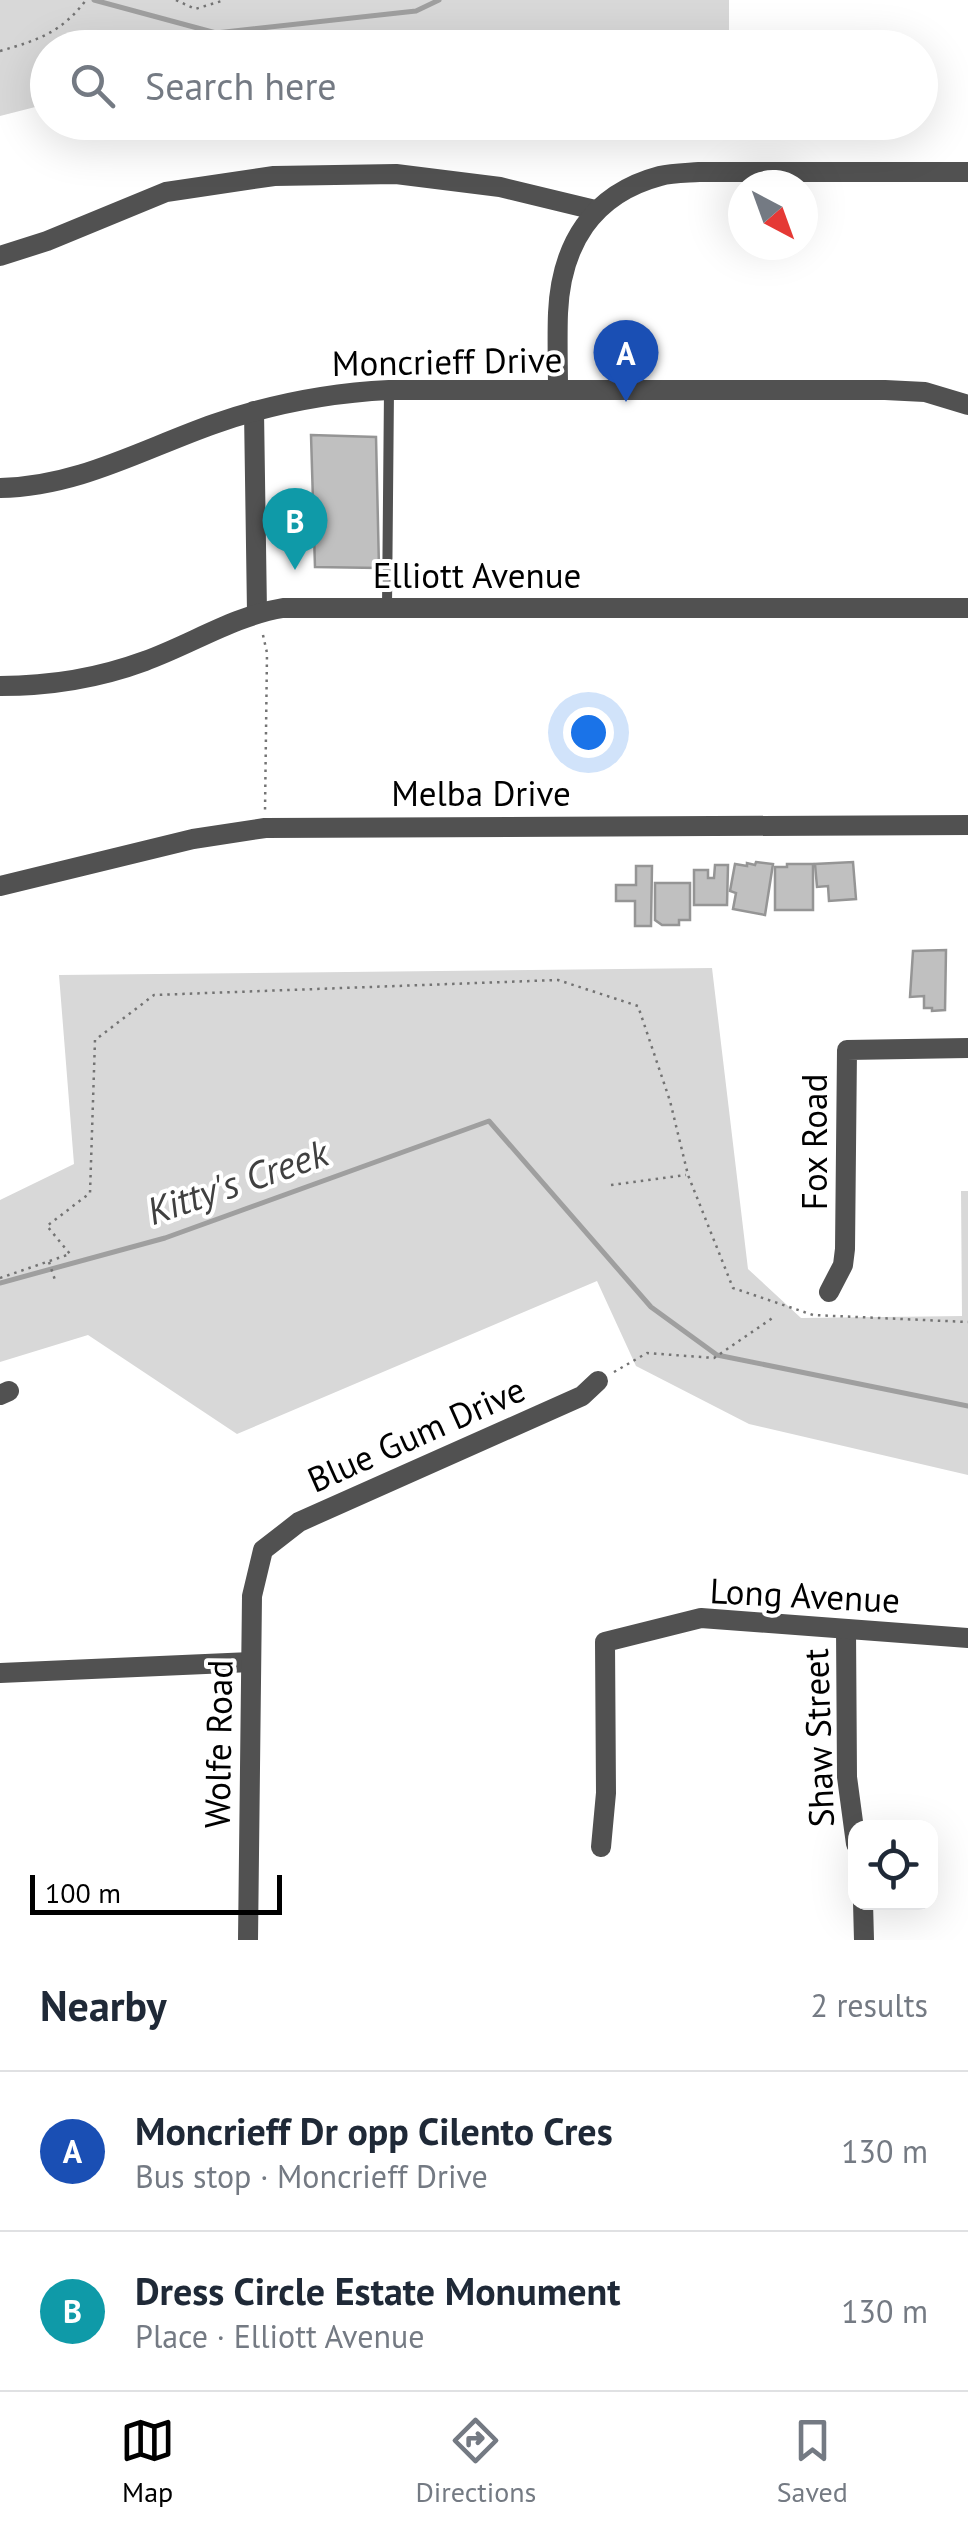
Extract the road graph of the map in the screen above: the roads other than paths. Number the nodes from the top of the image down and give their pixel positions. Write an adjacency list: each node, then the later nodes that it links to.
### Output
1 (968, 172): 2 (street)
2 (595, 210): 3 (street); 5 (street)
3 (0, 256)
4 (388, 390): 5 (street, Moncrieff Drive); 7 (street, Moncrieff Drive); 9 (lane)
5 (558, 390): 6 (street, Moncrieff Drive)
6 (968, 405)
7 (254, 411): 8 (street, Moncrieff Drive); 11 (street)
8 (0, 488)
9 (386, 608): 10 (street, Elliott Avenue); 11 (street, Elliott Avenue)
10 (968, 608)
11 (257, 612): 12 (street, Elliott Avenue)
12 (0, 686)
13 (968, 825): 14 (street, Melba Drive)
14 (0, 886)
15 (968, 1048): 16 (street, Fox Road)
16 (829, 1292)
17 (598, 1382): 18 (street, Blue Gum Drive)
18 (263, 1550): 21 (street, Wolfe Road)
19 (846, 1629): 20 (street, Long Avenue); 23 (street, Shaw Street); 24 (street, Long Avenue)
20 (968, 1638)
21 (252, 1662): 22 (street); 26 (street, Wolfe Road)
22 (0, 1673)
23 (853, 1820)
24 (601, 1847)
25 (863, 1910): 27 (street)
26 (248, 1940)
27 (864, 1940)

